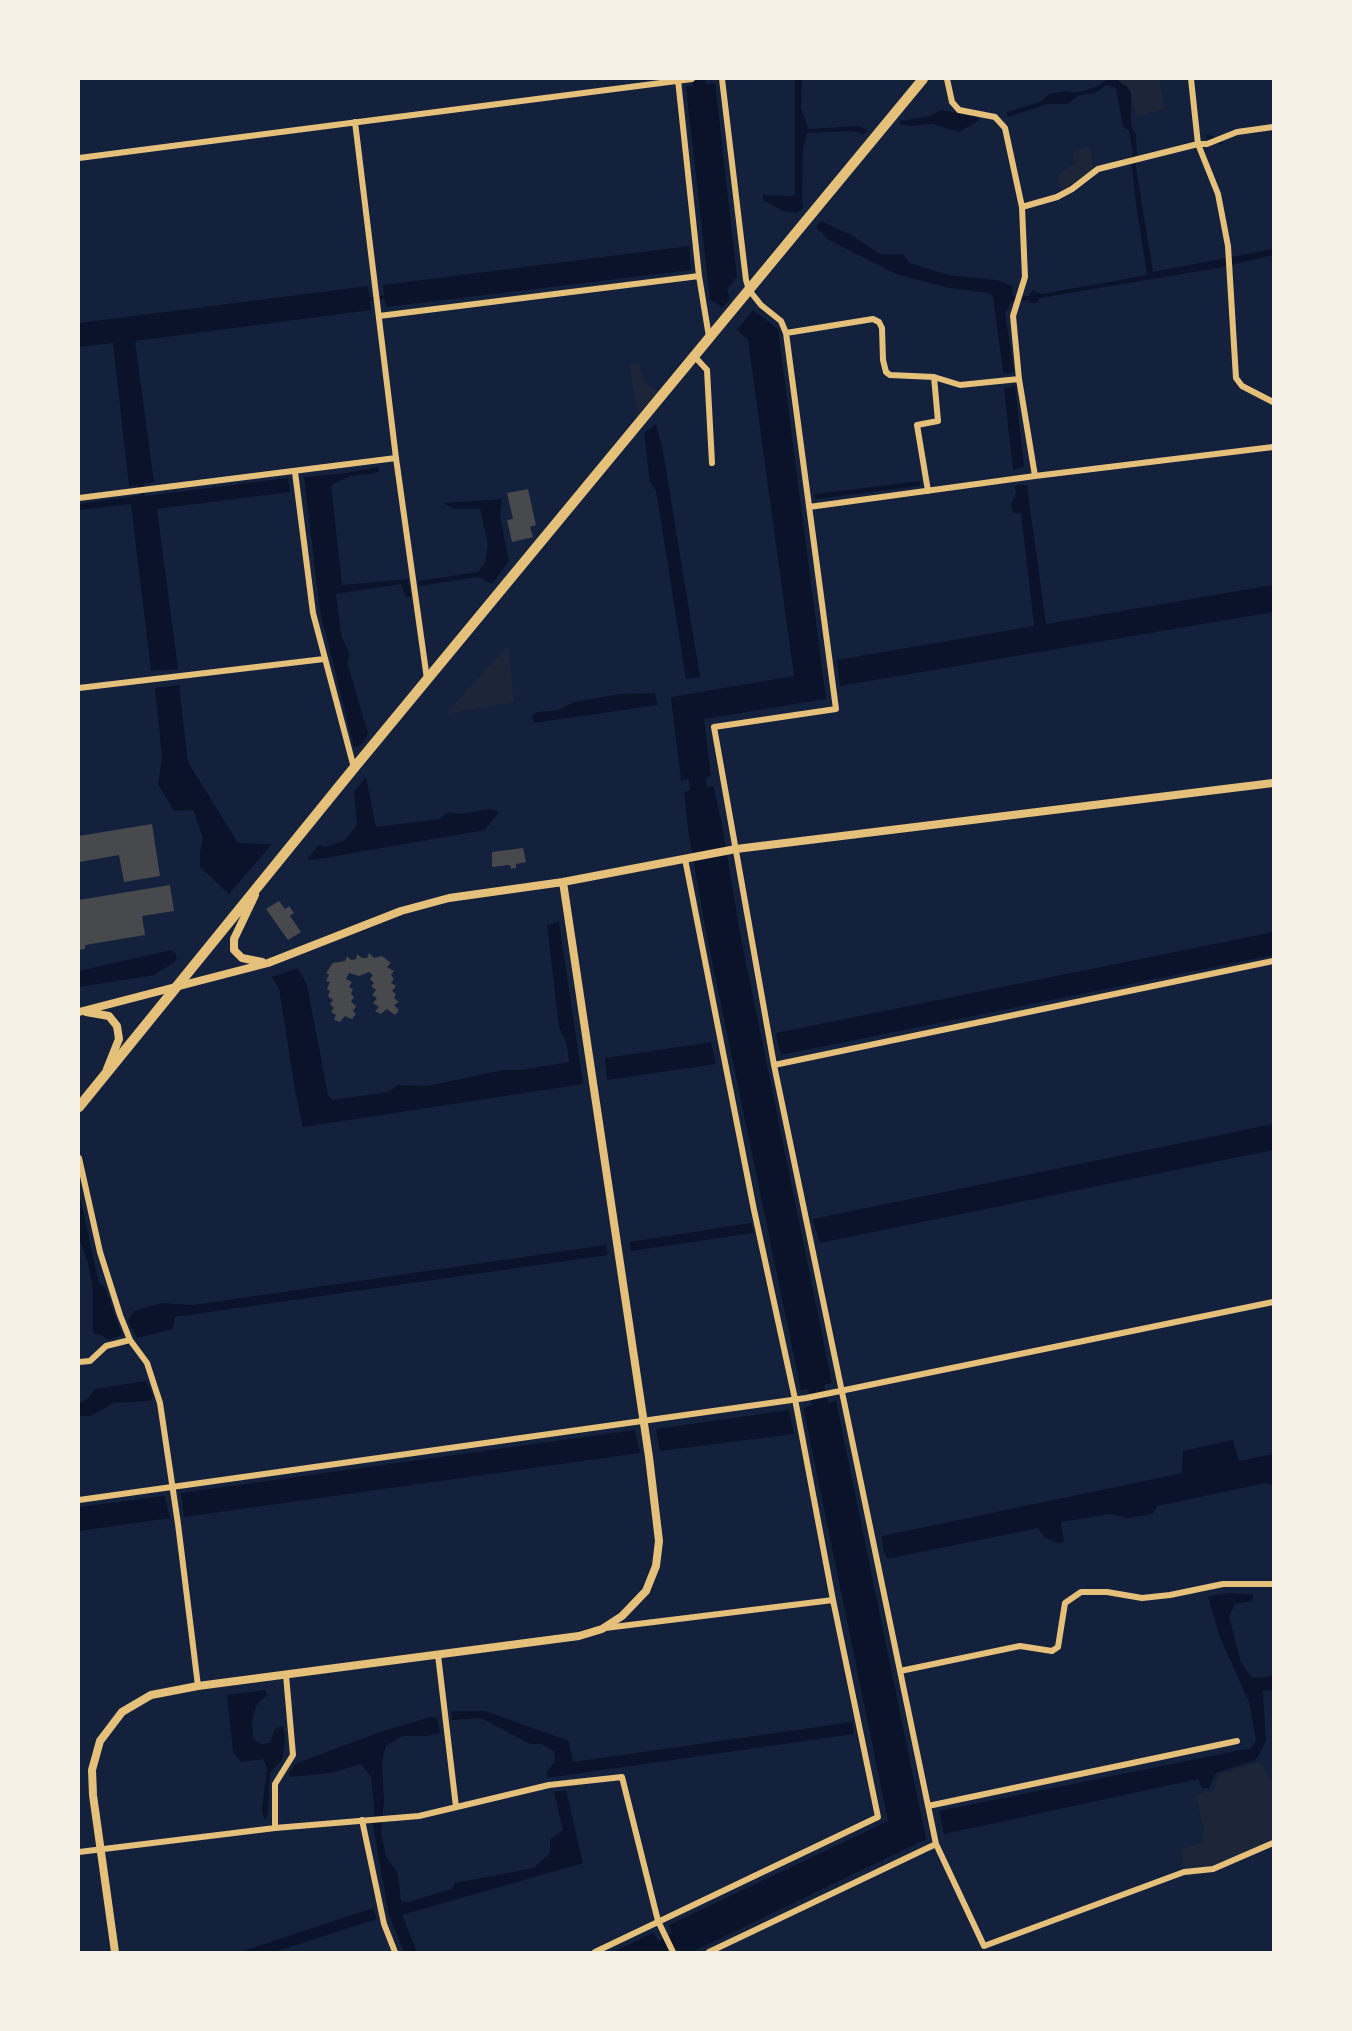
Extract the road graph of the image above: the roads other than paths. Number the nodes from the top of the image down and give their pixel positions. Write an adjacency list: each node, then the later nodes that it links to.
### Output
1 (690, 79): 6 (street)
2 (722, 79): 13 (street)
3 (923, 79): 13 (main road)
4 (947, 79): 11 (street)
5 (1191, 79): 9 (street)
6 (678, 80): 7 (street); 12 (street)
7 (355, 122): 10 (street); 14 (street)
8 (1273, 127): 9 (street)
9 (1198, 144): 11 (street); 20 (street)
10 (79, 158)
11 (1022, 206): 19 (street)
12 (699, 276): 14 (street); 16 (street)
13 (749, 290): 15 (street); 16 (main road)
14 (379, 316): 22 (street)
15 (786, 333): 18 (street); 28 (street)
16 (709, 339): 17 (main road)
17 (695, 357): 23 (street); 30 (main road)
18 (934, 377): 19 (street); 26 (street)
19 (1019, 379): 25 (street)
20 (1273, 402)
21 (1273, 447): 25 (street)
22 (396, 458): 24 (street); 30 (street)
23 (712, 463)
24 (295, 472): 27 (street); 29 (street)
25 (1035, 475): 26 (street)
26 (928, 491): 28 (street)
27 (79, 498)
28 (809, 508): 34 (street)
29 (324, 659): 31 (street); 32 (street)
30 (428, 680): 32 (main road)
31 (79, 688)
32 (354, 768): 37 (main road)
33 (1273, 783): 34 (street)
34 (736, 849): 35 (street); 42 (street)
35 (685, 859): 36 (street); 50 (street)
36 (563, 882): 39 (street); 51 (street)
37 (260, 883): 39 (street); 40 (main road)
38 (1273, 961): 42 (street)
39 (268, 963): 40 (street)
40 (175, 986): 41 (street); 43 (main road)
41 (80, 1012): 43 (street)
42 (775, 1065): 49 (street)
43 (104, 1075): 44 (main road)
44 (79, 1107)
45 (79, 1158): 47 (street)
46 (1273, 1301): 49 (street)
47 (130, 1340): 48 (street); 52 (street)
48 (79, 1362)
49 (841, 1390): 50 (street); 58 (street)
50 (795, 1399): 51 (street); 55 (street)
51 (643, 1420): 52 (street); 56 (street)
52 (172, 1486): 53 (street); 60 (street)
53 (79, 1500)
54 (1273, 1584): 58 (street)
55 (833, 1600): 56 (street); 70 (street)
56 (602, 1629): 57 (street)
57 (438, 1655): 59 (street); 63 (street)
58 (900, 1671): 62 (street)
59 (286, 1675): 60 (street); 65 (street)
60 (198, 1686): 68 (street)
61 (1237, 1741): 62 (street)
62 (928, 1805): 67 (street)
63 (456, 1807): 64 (street); 70 (street)
64 (366, 1820): 65 (street); 72 (street)
65 (275, 1828): 68 (street)
66 (1273, 1843): 67 (street)
67 (936, 1844): 75 (street)
68 (99, 1849): 69 (street); 71 (street)
69 (79, 1852)
70 (660, 1925): 73 (street); 74 (street)
71 (115, 1952)
72 (395, 1952)
73 (595, 1952)
74 (673, 1952)
75 (709, 1952)

